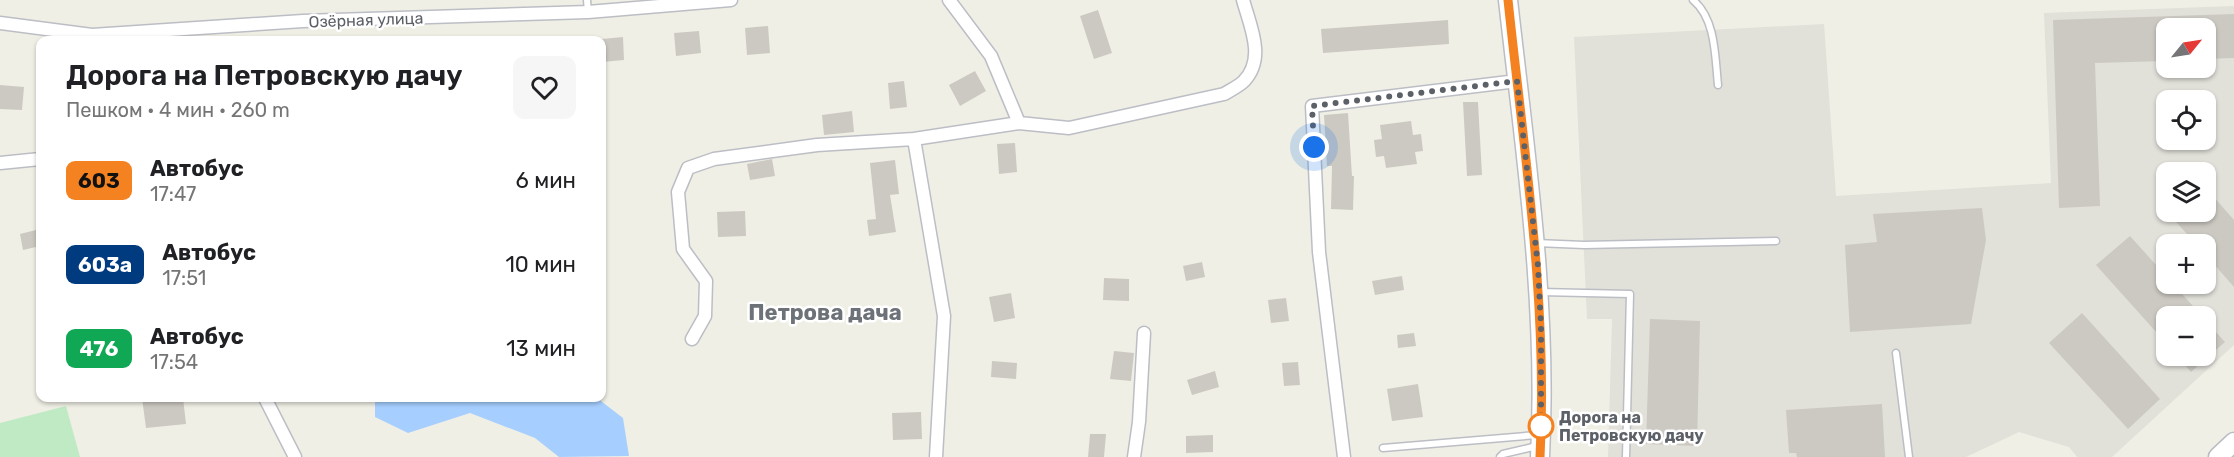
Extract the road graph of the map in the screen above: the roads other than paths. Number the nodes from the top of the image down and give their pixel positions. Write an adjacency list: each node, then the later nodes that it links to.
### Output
1 (732, 0): 6 (street, Озёрная улица)
2 (949, 0): 10 (street)
3 (1243, 0): 10 (street)
4 (1508, 0): 8 (main road)
5 (1693, 0): 9 (lane)
6 (588, 6): 7 (street, Озёрная улица)
7 (0, 23)
8 (1517, 81): 15 (main road); 27 (street)
9 (1718, 85)
10 (1019, 123): 11 (street)
11 (914, 140): 18 (street); 25 (street)
12 (36, 159): 13 (street)
13 (0, 163)
14 (1776, 241): 15 (lane)
15 (1536, 243): 16 (main road)
16 (1539, 292): 22 (main road); 29 (lane)
17 (1144, 333): 26 (street)
18 (692, 339)
19 (1896, 353): 30 (lane)
20 (267, 402): 24 (street)
21 (2234, 442): 31 (main road)
22 (1541, 446): 23 (lane); 28 (lane)
23 (1383, 448)
24 (295, 457)
25 (936, 457)
26 (1134, 457)
27 (1344, 457)
28 (1500, 457)
29 (1626, 457)
30 (1909, 457)
31 (2218, 457)

